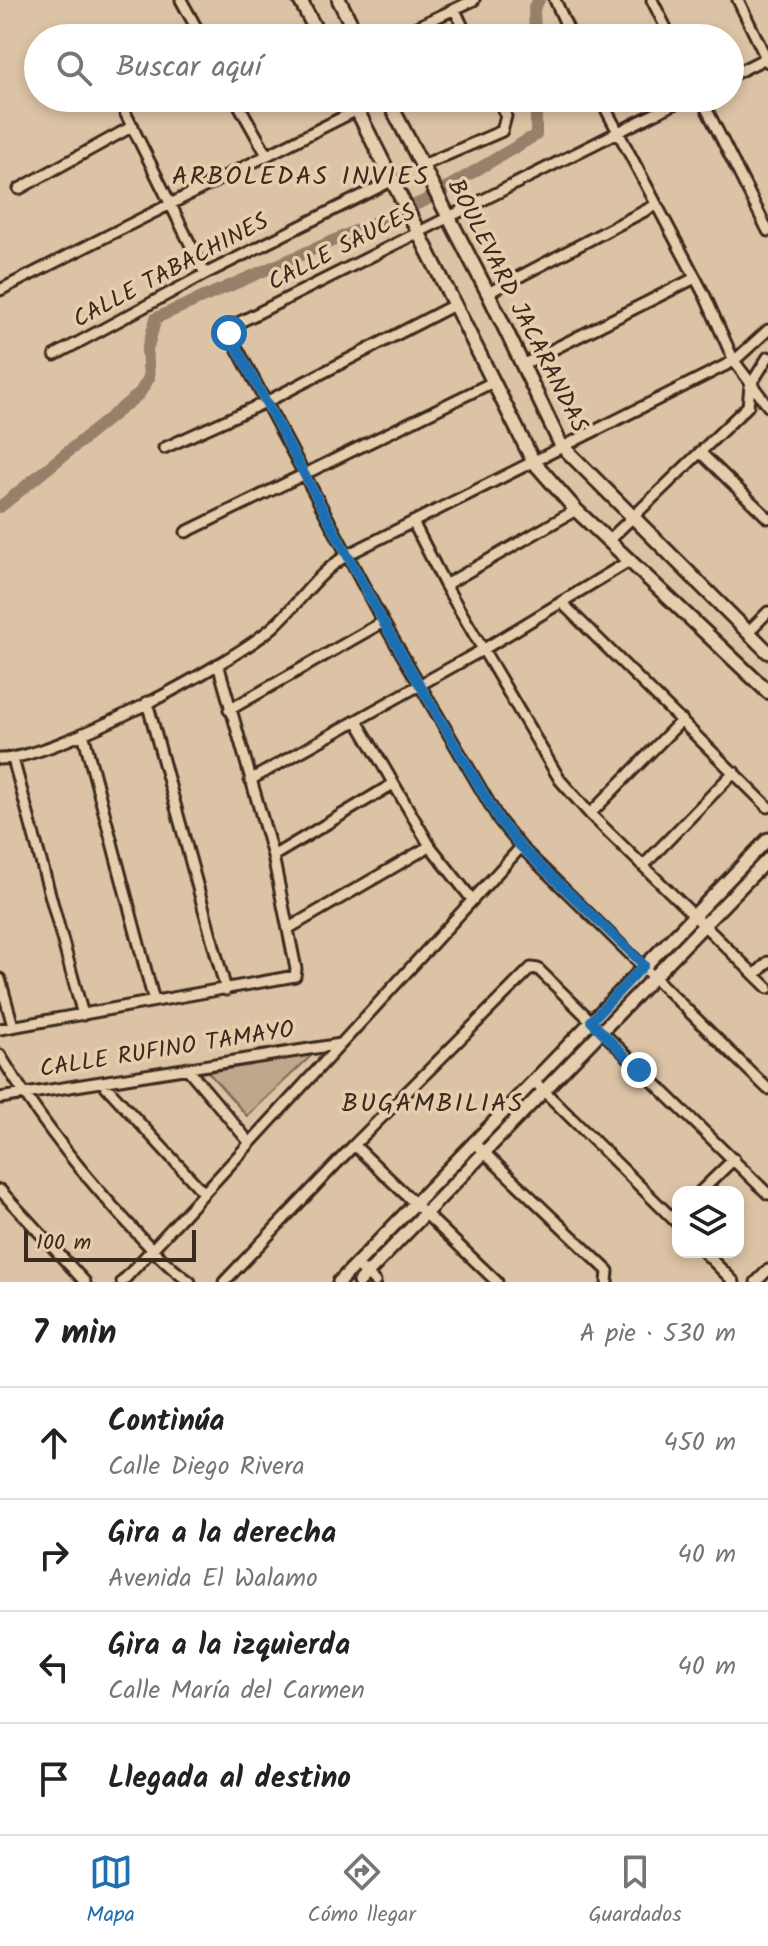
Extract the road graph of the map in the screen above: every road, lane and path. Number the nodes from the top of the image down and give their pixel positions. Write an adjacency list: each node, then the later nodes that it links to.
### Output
1 (181, 0): 9 (street)
2 (300, 0): 10 (main road)
3 (339, 0): 11 (main road)
4 (474, 0): 8 (street)
5 (555, 0): 14 (street)
6 (652, 0): 15 (street)
7 (738, 0): 16 (street)
8 (455, 10): 12 (street); 13 (street)
9 (194, 24)
10 (313, 24)
11 (351, 24)
12 (424, 24)
13 (462, 24)
14 (566, 24)
15 (664, 24)
16 (767, 59): 17 (street)
17 (744, 70)
18 (126, 112): 27 (street)
19 (243, 112): 29 (street)
20 (340, 112): 29 (street)
21 (358, 112): 31 (main road)
22 (394, 112): 30 (main road, BOULEVARD JACARANDAS)
23 (504, 112): 30 (street)
24 (607, 112): 28 (street)
25 (659, 112): 28 (street, CALLE SAUCES)
26 (708, 112): 36 (street)
27 (133, 126): 32 (street); 33 (street)
28 (618, 133): 34 (street); 35 (street, CALLE SAUCES)
29 (267, 155): 33 (street)
30 (421, 166): 35 (main road, BOULEVARD JACARANDAS)
31 (393, 180): 37 (main road); 38 (street, CALLE TABACHINES)
32 (19, 189)
33 (172, 203): 38 (street); 40 (street)
34 (656, 205): 39 (street); 41 (street)
35 (448, 218): 37 (street, CALLE SAUCES); 41 (main road, BOULEVARD JACARANDAS)
36 (768, 231)
37 (418, 233): 42 (main road); 50 (street, CALLE SAUCES)
38 (205, 274): 44 (street, CALLE TABACHINES)
39 (695, 278): 46 (street); 47 (street)
40 (0, 290)
41 (488, 293): 47 (main road, BOULEVARD JACARANDAS)
42 (454, 305): 48 (main road); 50 (street)
43 (768, 330): 46 (street)
44 (55, 355)
45 (768, 357): 49 (street)
46 (734, 361): 49 (street); 52 (street)
47 (522, 365): 52 (main road, BOULEVARD JACARANDAS)
48 (491, 383): 55 (main road); 56 (street)
49 (750, 386): 51 (street); 54 (street)
50 (268, 401): 53 (street); 56 (street)
51 (768, 406)
52 (561, 445): 55 (street); 58 (main road, BOULEVARD JACARANDAS)
53 (164, 448)
54 (702, 454): 58 (street); 59 (street)
55 (533, 461): 57 (main road); 60 (street)
56 (305, 473): 61 (street); 63 (street)
57 (576, 510): 62 (main road); 65 (street)
58 (632, 517): 62 (street); 69 (main road, BOULEVARD JACARANDAS)
59 (768, 518)
60 (414, 524): 63 (street); 65 (street)
61 (186, 532)
62 (609, 540): 64 (main road)
63 (347, 555): 68 (street); 72 (street)
64 (631, 560): 66 (street); 74 (main road)
65 (445, 585): 70 (street)
66 (561, 602): 70 (street); 77 (street)
67 (768, 612): 69 (street)
68 (383, 622): 73 (street); 76 (street)
69 (748, 632): 71 (main road, BOULEVARD JACARANDAS)
70 (484, 649): 73 (street); 86 (street)
71 (768, 652)
72 (218, 664): 75 (street); 76 (street)
73 (421, 685): 78 (street); 89 (street)
74 (768, 692)
75 (147, 702): 79 (street); 103 (street)
76 (229, 710): 83 (street)
77 (682, 720): 82 (street); 86 (street)
78 (357, 721): 83 (street); 84 (street)
79 (83, 733): 81 (street); 104 (street)
80 (0, 759): 81 (street)
81 (13, 759): 105 (street)
82 (734, 772): 85 (street); 92 (street)
83 (250, 780): 90 (street)
84 (393, 784): 88 (street); 90 (street)
85 (768, 807)
86 (590, 814): 92 (street)
87 (768, 839): 94 (street)
88 (430, 846): 93 (street); 96 (street)
89 (521, 847): 93 (street, CALLE RUFINO TAMAYO); 98 (street)
90 (273, 856): 96 (street)
91 (768, 859): 95 (street)
92 (643, 866): 94 (street)
93 (471, 898): 110 (street, CALLE RUFINO TAMAYO)
94 (693, 914): 95 (street); 98 (street)
95 (705, 924): 99 (street); 100 (street)
96 (289, 928): 103 (street)
97 (768, 962): 99 (street)
98 (644, 965): 100 (street); 106 (street)
99 (755, 975): 102 (street)
100 (655, 976): 109 (street); 115 (street)
101 (0, 979): 107 (street)
102 (768, 988)
103 (226, 990): 104 (street)
104 (154, 1001): 105 (street)
105 (83, 1015): 107 (street)
106 (591, 1021): 109 (street); 113 (street); 121 (street)
107 (13, 1026): 108 (street)
108 (0, 1029)
109 (601, 1031): 116 (street); 123 (street)
110 (341, 1044): 112 (street, CALLE RUFINO TAMAYO); 120 (street, CALLE RUFINO TAMAYO)
111 (0, 1055): 117 (street)
112 (187, 1068): 114 (street, CALLE RUFINO TAMAYO); 120 (street)
113 (534, 1081): 116 (street); 119 (street)
114 (102, 1082): 117 (street, CALLE RUFINO TAMAYO); 126 (street)
115 (768, 1089)
116 (543, 1091): 122 (street); 130 (street)
117 (21, 1093): 118 (street, CALLE RUFINO TAMAYO); 131 (street)
118 (0, 1098)
119 (473, 1142): 122 (street); 128 (street)
120 (250, 1143): 126 (street, CALLE RUFINO TAMAYO)
121 (354, 1145): 128 (street); 140 (street)
122 (483, 1152): 129 (street); 136 (street)
123 (734, 1159): 124 (street); 127 (street)
124 (706, 1186)
125 (0, 1190): 137 (street)
126 (204, 1193): 131 (street, CALLE RUFINO TAMAYO)
127 (768, 1194)
128 (413, 1203): 129 (street); 133 (street)
129 (423, 1213): 135 (street); 142 (street)
130 (672, 1215)
131 (152, 1250): 138 (street, CALLE RUFINO TAMAYO); 139 (street)
132 (710, 1258): 143 (street)
133 (356, 1264): 135 (street); 141 (street)
134 (768, 1270): 144 (street)
135 (367, 1279)
136 (609, 1279)
137 (85, 1282)
138 (122, 1282)
139 (190, 1282)
140 (224, 1282)
141 (339, 1282)
142 (497, 1282)
143 (734, 1282)
144 (756, 1282)

